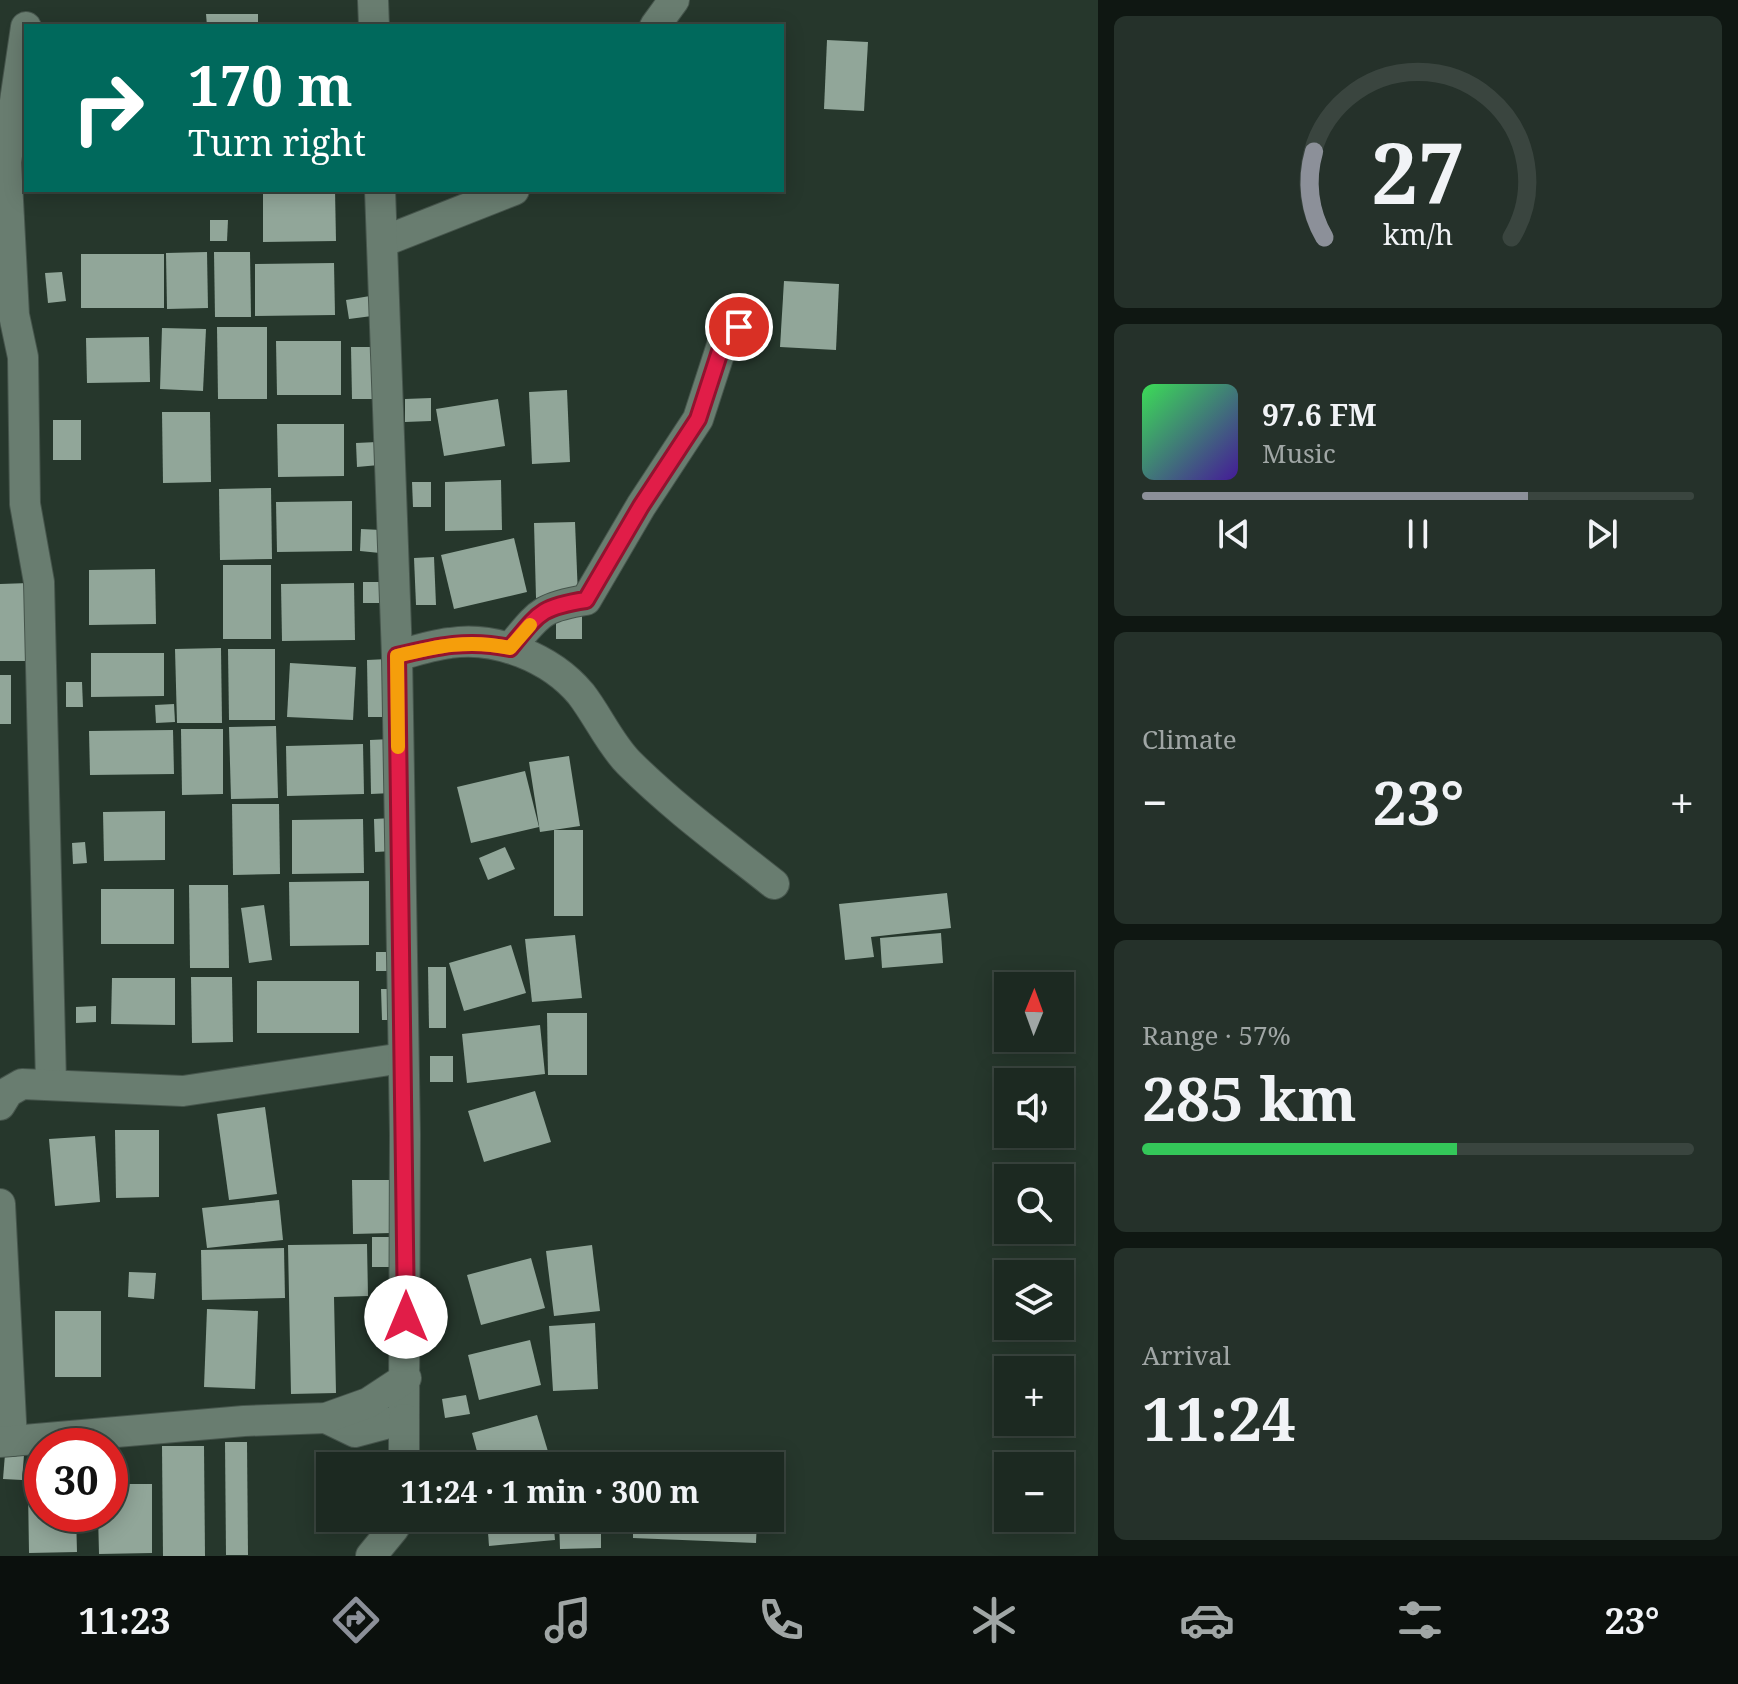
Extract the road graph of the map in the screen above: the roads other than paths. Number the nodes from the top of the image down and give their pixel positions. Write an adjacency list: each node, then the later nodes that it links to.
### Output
1 (33, 0): 4 (street)
2 (373, 0): 5 (street)
3 (674, 0): 6 (street)
4 (27, 24)
5 (374, 24)
6 (656, 24)
7 (24, 40): 16 (street)
8 (380, 192): 10 (street)
9 (509, 192): 10 (street)
10 (382, 242): 13 (street)
11 (739, 327): 12 (street)
12 (510, 648): 13 (street); 14 (street)
13 (397, 656): 15 (street)
14 (774, 884)
15 (403, 1058): 16 (street); 19 (street)
16 (51, 1083): 17 (street)
17 (0, 1105)
18 (0, 1204): 22 (street)
19 (406, 1378): 20 (street); 21 (street)
20 (326, 1418): 21 (street); 22 (street)
21 (404, 1419): 23 (street)
22 (6, 1441)
23 (404, 1452)
24 (391, 1532): 25 (street)
25 (371, 1556)

